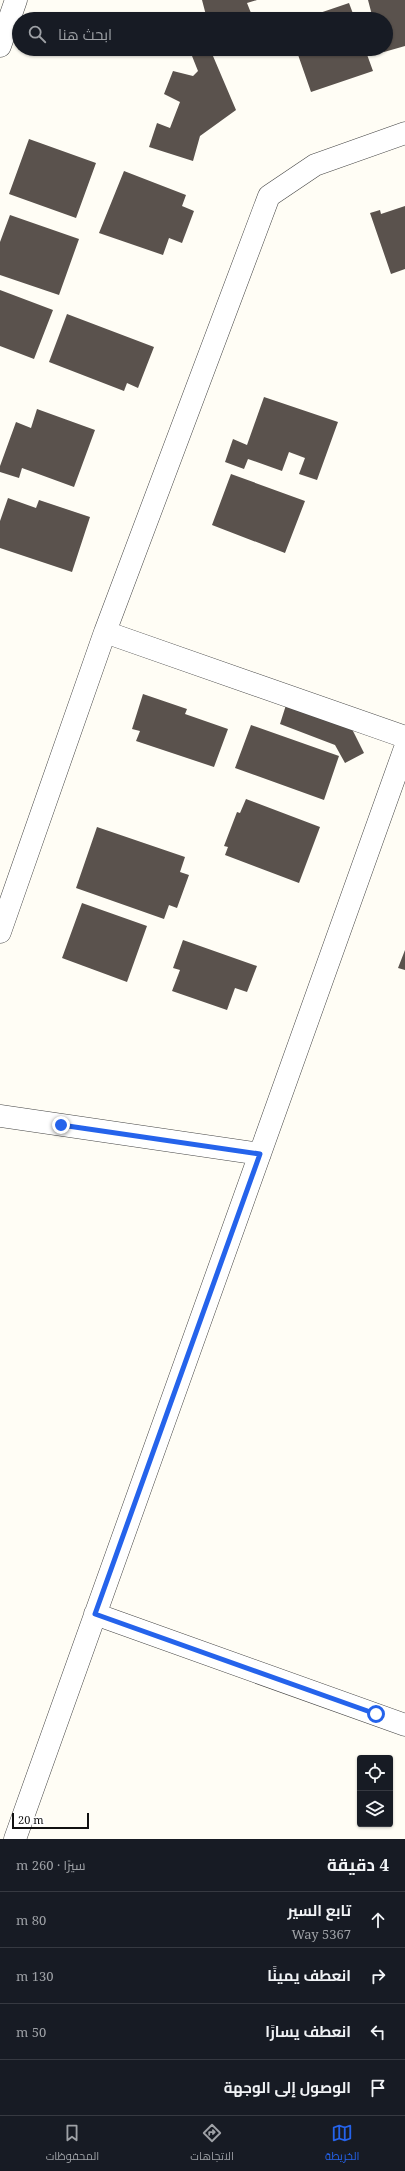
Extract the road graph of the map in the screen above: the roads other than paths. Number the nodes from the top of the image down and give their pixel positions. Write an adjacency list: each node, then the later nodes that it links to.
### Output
1 (16, 0): 2 (street)
2 (0, 46)
3 (405, 133): 4 (street)
4 (105, 632): 5 (street); 7 (street)
5 (405, 737)
6 (405, 748): 9 (street)
7 (0, 932)
8 (0, 1116): 9 (street)
9 (260, 1154): 10 (street)
10 (95, 1614): 11 (street); 12 (street)
11 (405, 1725)
12 (15, 1839)

